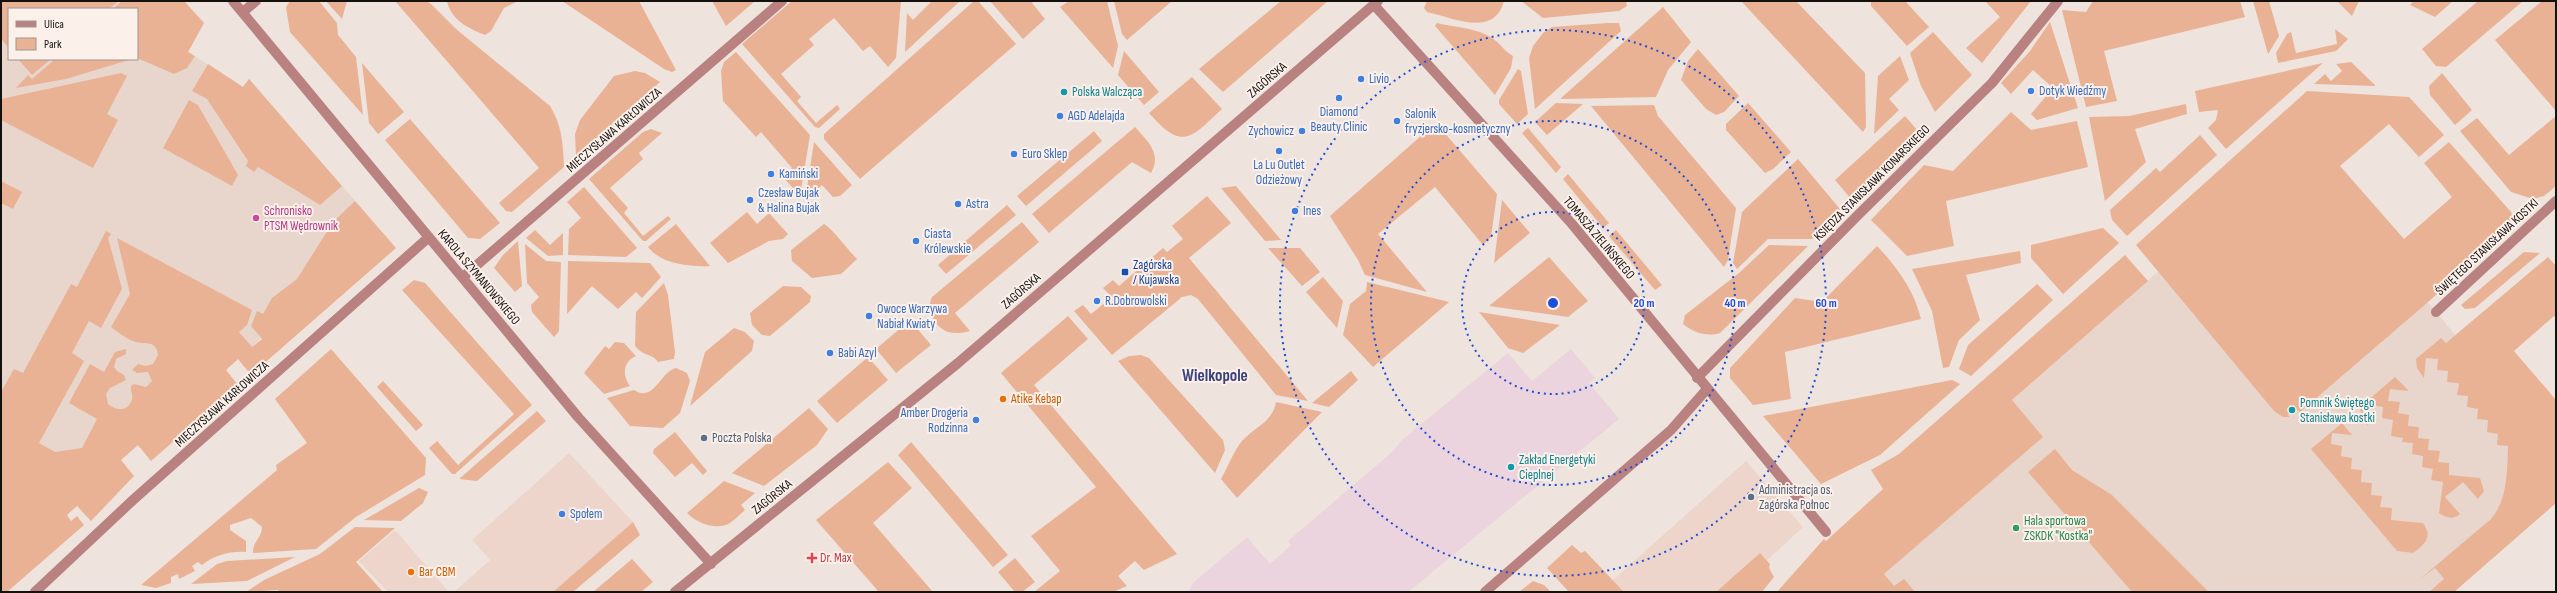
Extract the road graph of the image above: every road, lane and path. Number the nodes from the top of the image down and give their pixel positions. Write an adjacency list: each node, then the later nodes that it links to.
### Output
1 (234, 1): 6 (street, KAROLA SZYMANOWSKIEGO)
2 (256, 1): 6 (street)
3 (782, 1): 9 (street, MIECZYSŁAWA KARŁOWICZA)
4 (2058, 1): 11 (street, KSIĘDZA STANISŁAWA KONARSKIEGO)
5 (1376, 3): 11 (street, TOMASZA ZIELIŃSKIEGO); 14 (street, ZAGÓRSKA)
6 (243, 12): 8 (street, KAROLA SZYMANOWSKIEGO)
7 (2556, 201): 10 (street, ŚWIĘTEGO STANISŁAWA KOSTKI)
8 (429, 237): 9 (street, KAROLA SZYMANOWSKIEGO); 15 (street, MIECZYSŁAWA KARŁOWICZA)
9 (463, 277): 14 (street, KAROLA SZYMANOWSKIEGO)
10 (2436, 312)
11 (1697, 378): 12 (street, TOMASZA ZIELIŃSKIEGO)
12 (1707, 389): 13 (street, TOMASZA ZIELIŃSKIEGO); 17 (street)
13 (1826, 532)
14 (711, 564): 16 (street, ZAGÓRSKA)
15 (35, 592)
16 (675, 592)
17 (1485, 592)

